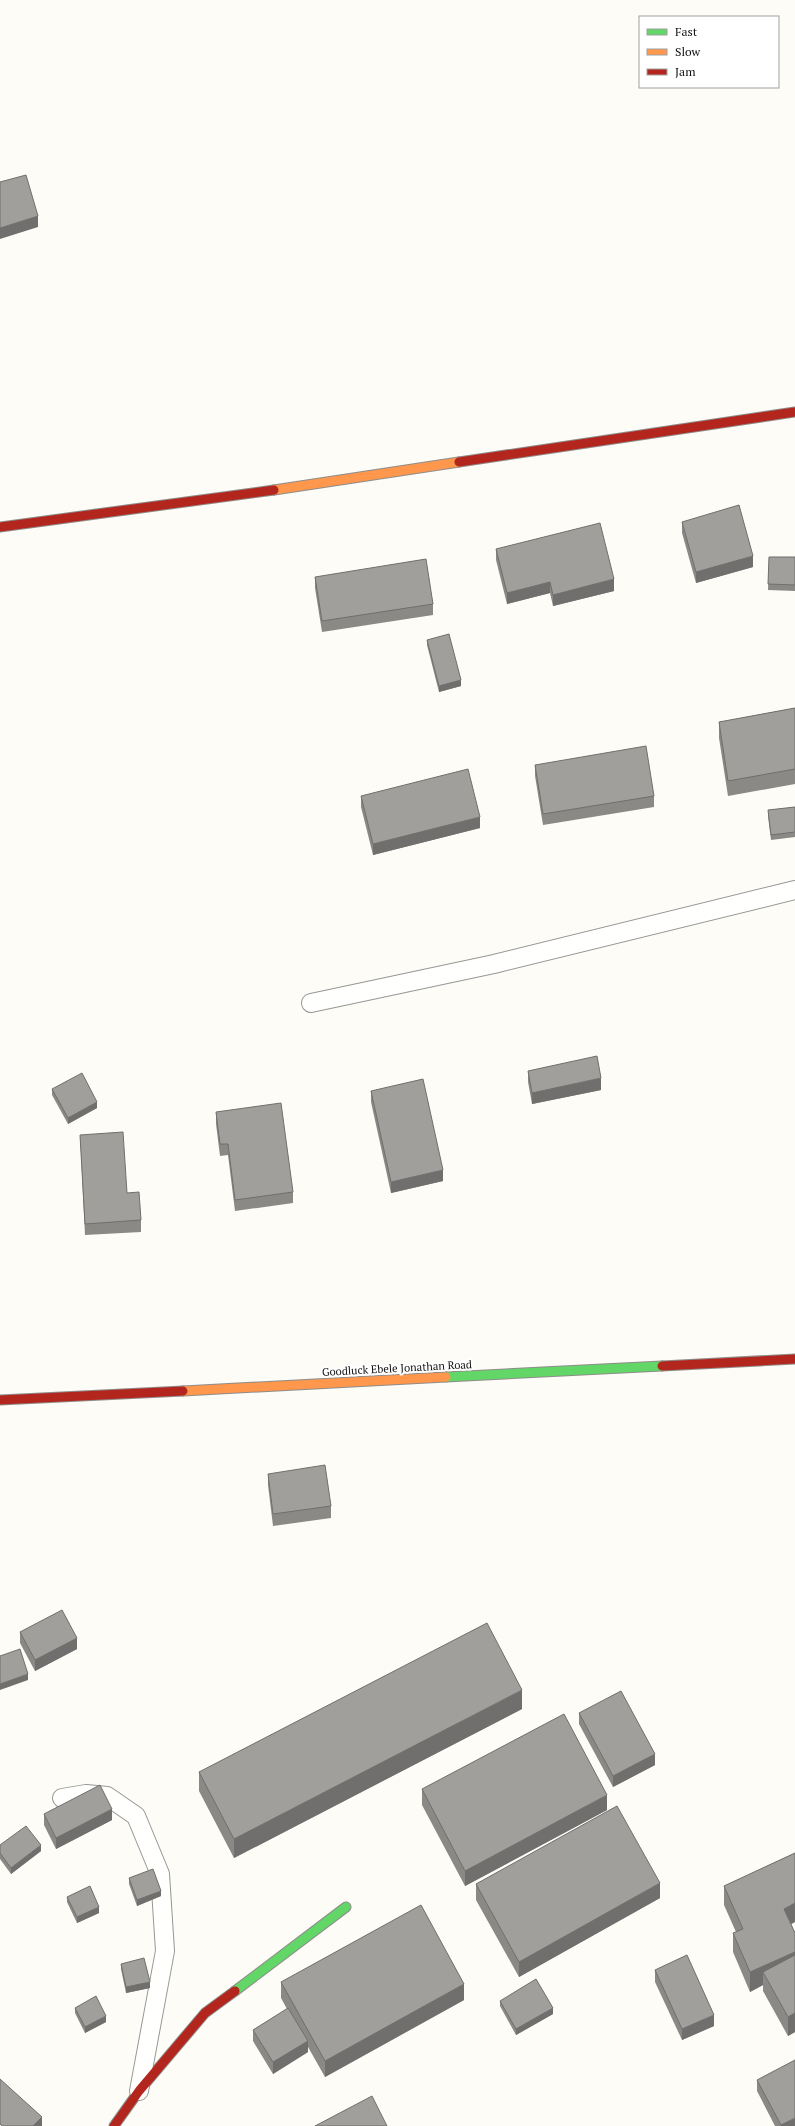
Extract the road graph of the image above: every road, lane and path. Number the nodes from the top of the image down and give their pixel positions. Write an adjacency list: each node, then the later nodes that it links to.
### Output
1 (795, 412): 2 (street)
2 (0, 527)
3 (795, 890): 4 (lane)
4 (311, 1003)
5 (795, 1359): 6 (street, Goodluck Ebele Jonathan Road)
6 (0, 1400)
7 (62, 1798): 9 (lane)
8 (346, 1907): 9 (street)
9 (139, 2090): 10 (street)
10 (114, 2126)

